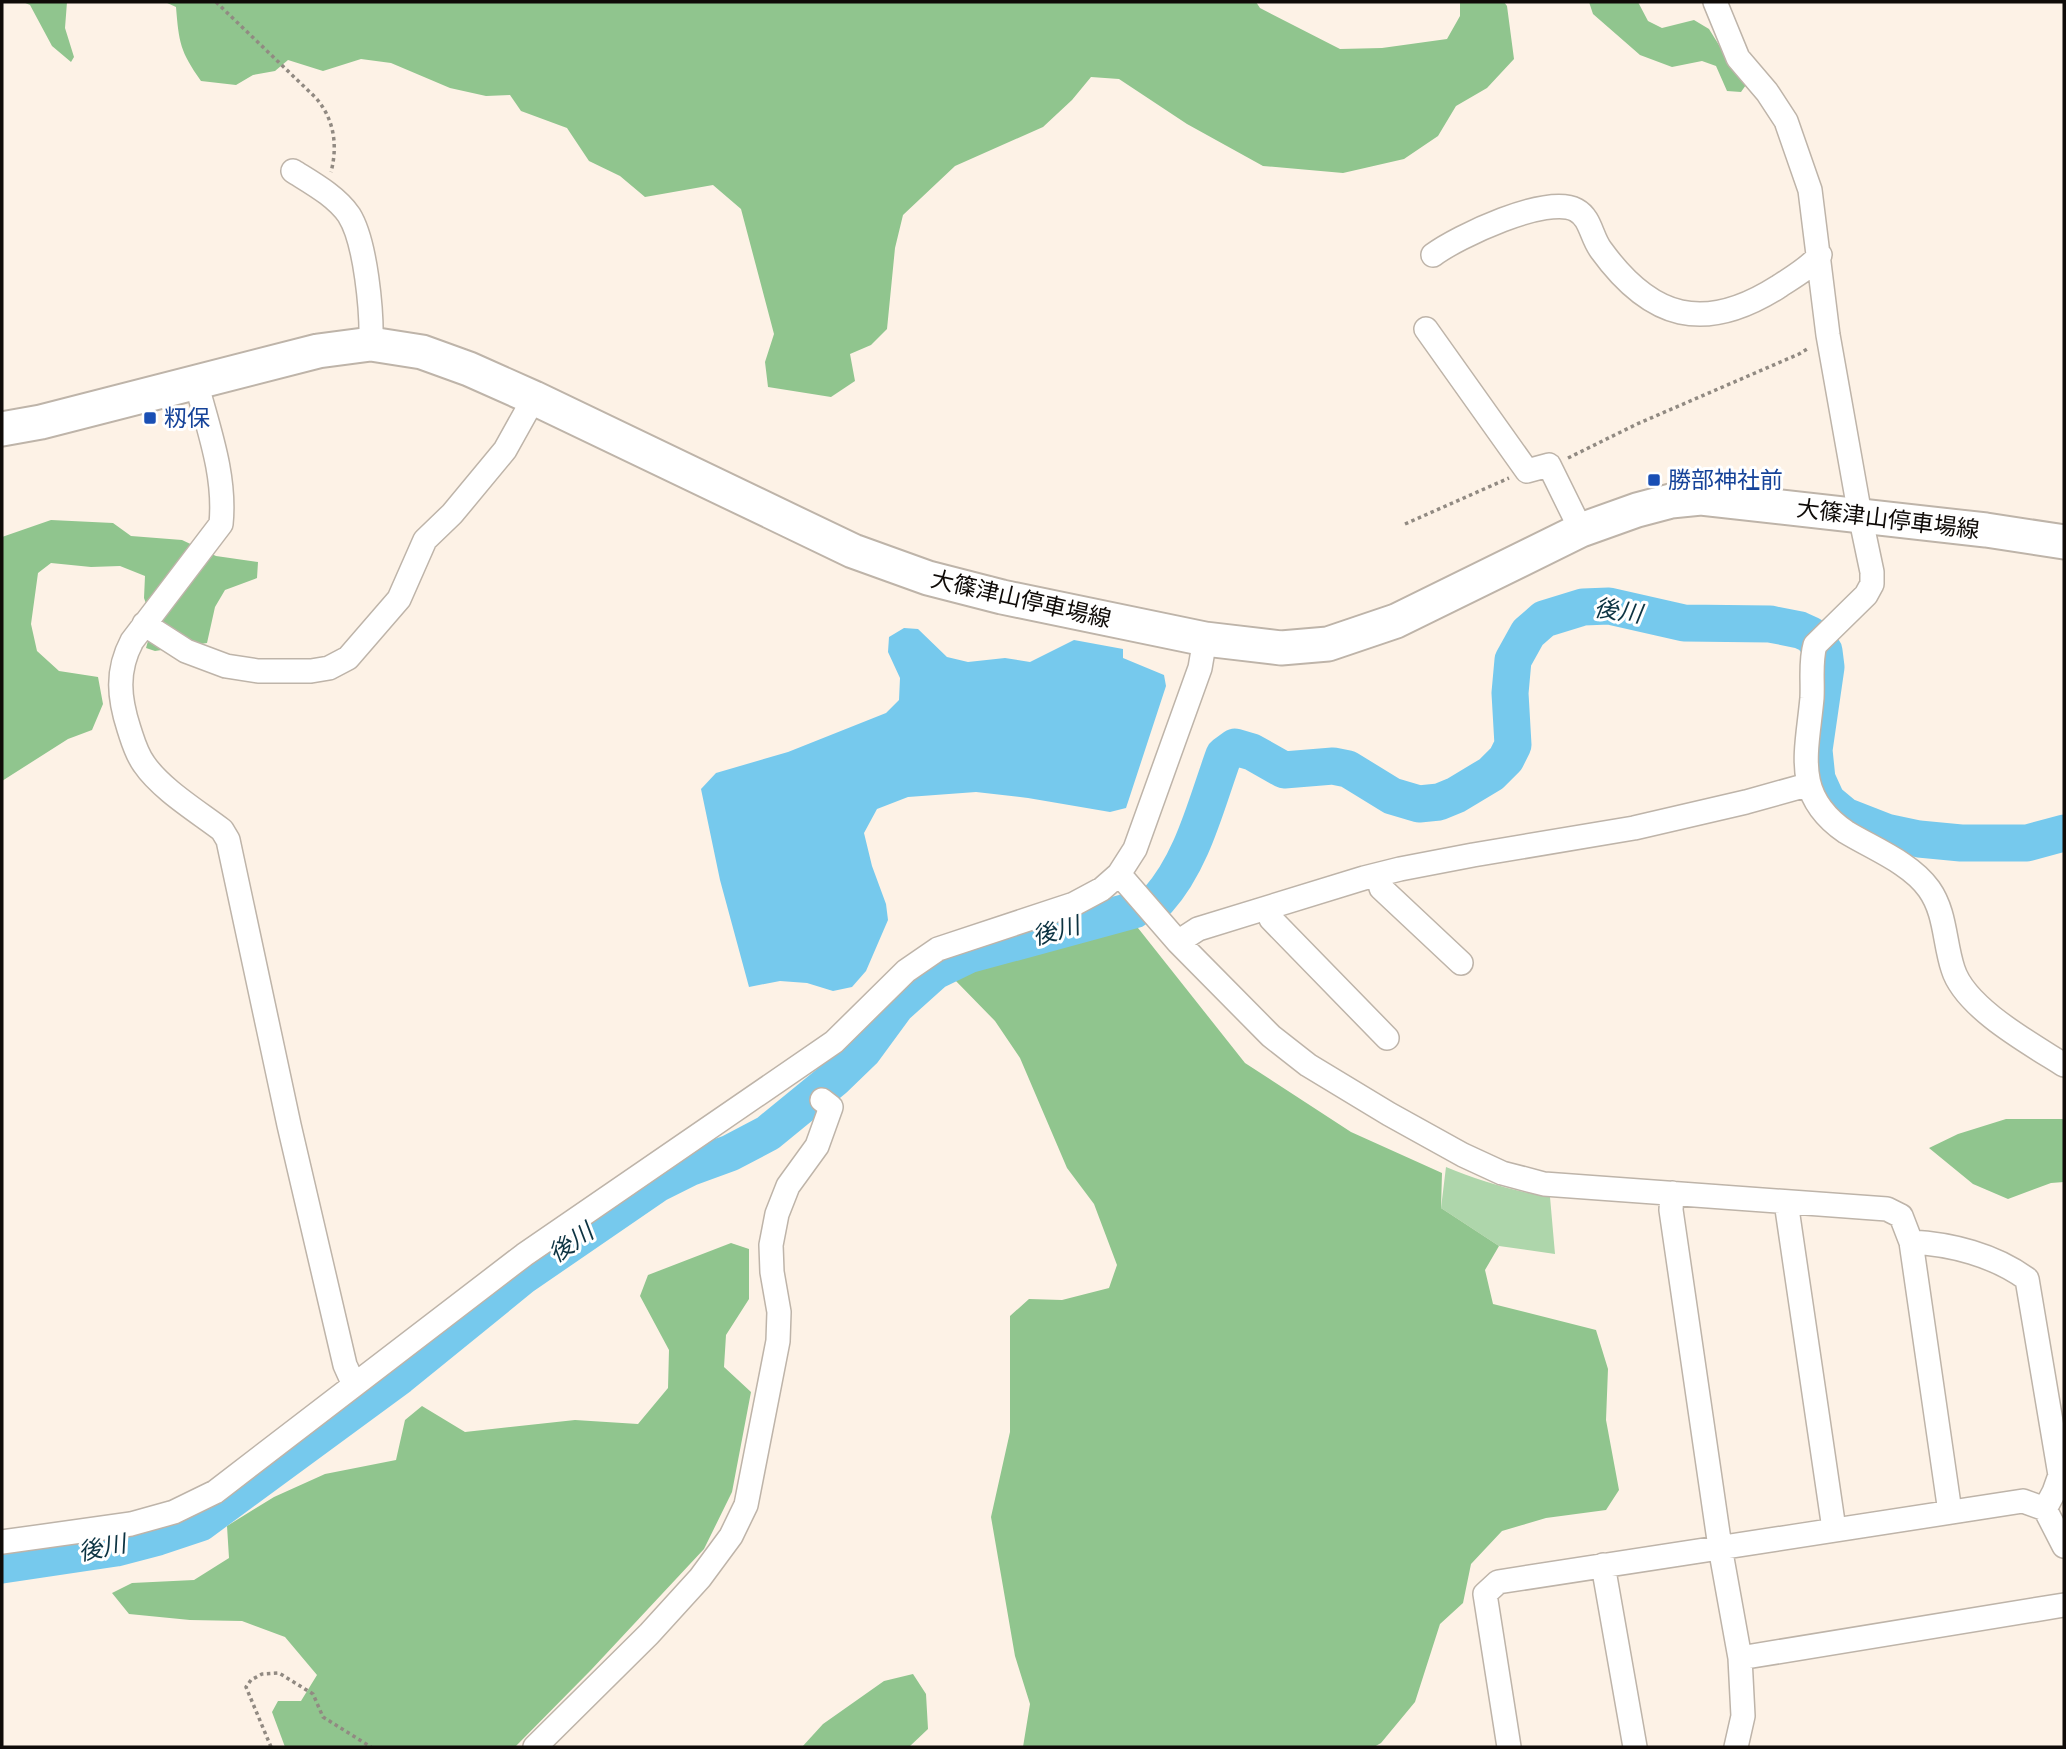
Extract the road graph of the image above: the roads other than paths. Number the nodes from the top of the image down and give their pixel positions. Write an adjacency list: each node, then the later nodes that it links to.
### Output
1 (1715, 2): 4 (street)
2 (293, 170): 6 (street)
3 (1433, 255): 4 (street)
4 (1820, 255): 10 (street)
5 (1426, 329): 11 (street)
6 (371, 344): 7 (main road, 大篠津山停車場線); 8 (main road, 大篠津山停車場線)
7 (196, 382): 9 (main road, 大篠津山停車場線); 13 (street)
8 (534, 398): 13 (street); 14 (main road, 大篠津山停車場線)
9 (2, 429)
10 (1860, 515): 11 (main road, 大篠津山停車場線); 12 (main road, 大篠津山停車場線); 15 (street)
11 (1581, 530): 14 (main road, 大篠津山停車場線)
12 (2064, 542)
13 (144, 624): 27 (street)
14 (1205, 639): 16 (street)
15 (1807, 785): 17 (street); 22 (street)
16 (1119, 874): 19 (street); 27 (street)
17 (1378, 875): 18 (street); 20 (street)
18 (1267, 908): 19 (street); 21 (street)
19 (1178, 942): 24 (street)
20 (1461, 963)
21 (1387, 1038)
22 (2064, 1065)
23 (822, 1100): 37 (street)
24 (1672, 1193): 25 (street); 33 (street)
25 (1786, 1202): 26 (street); 30 (street)
26 (1911, 1242): 28 (street); 29 (street)
27 (354, 1385): 31 (street)
28 (2045, 1509): 29 (street); 32 (street)
29 (1950, 1512): 30 (street)
30 (1834, 1530): 33 (street)
31 (2, 1542)
32 (2064, 1546)
33 (1720, 1547): 34 (street); 36 (street)
34 (1603, 1565): 38 (street); 39 (street)
35 (2064, 1605): 36 (street)
36 (1740, 1658): 40 (street)
37 (535, 1747)
38 (1509, 1747)
39 (1636, 1747)
40 (1736, 1747)

